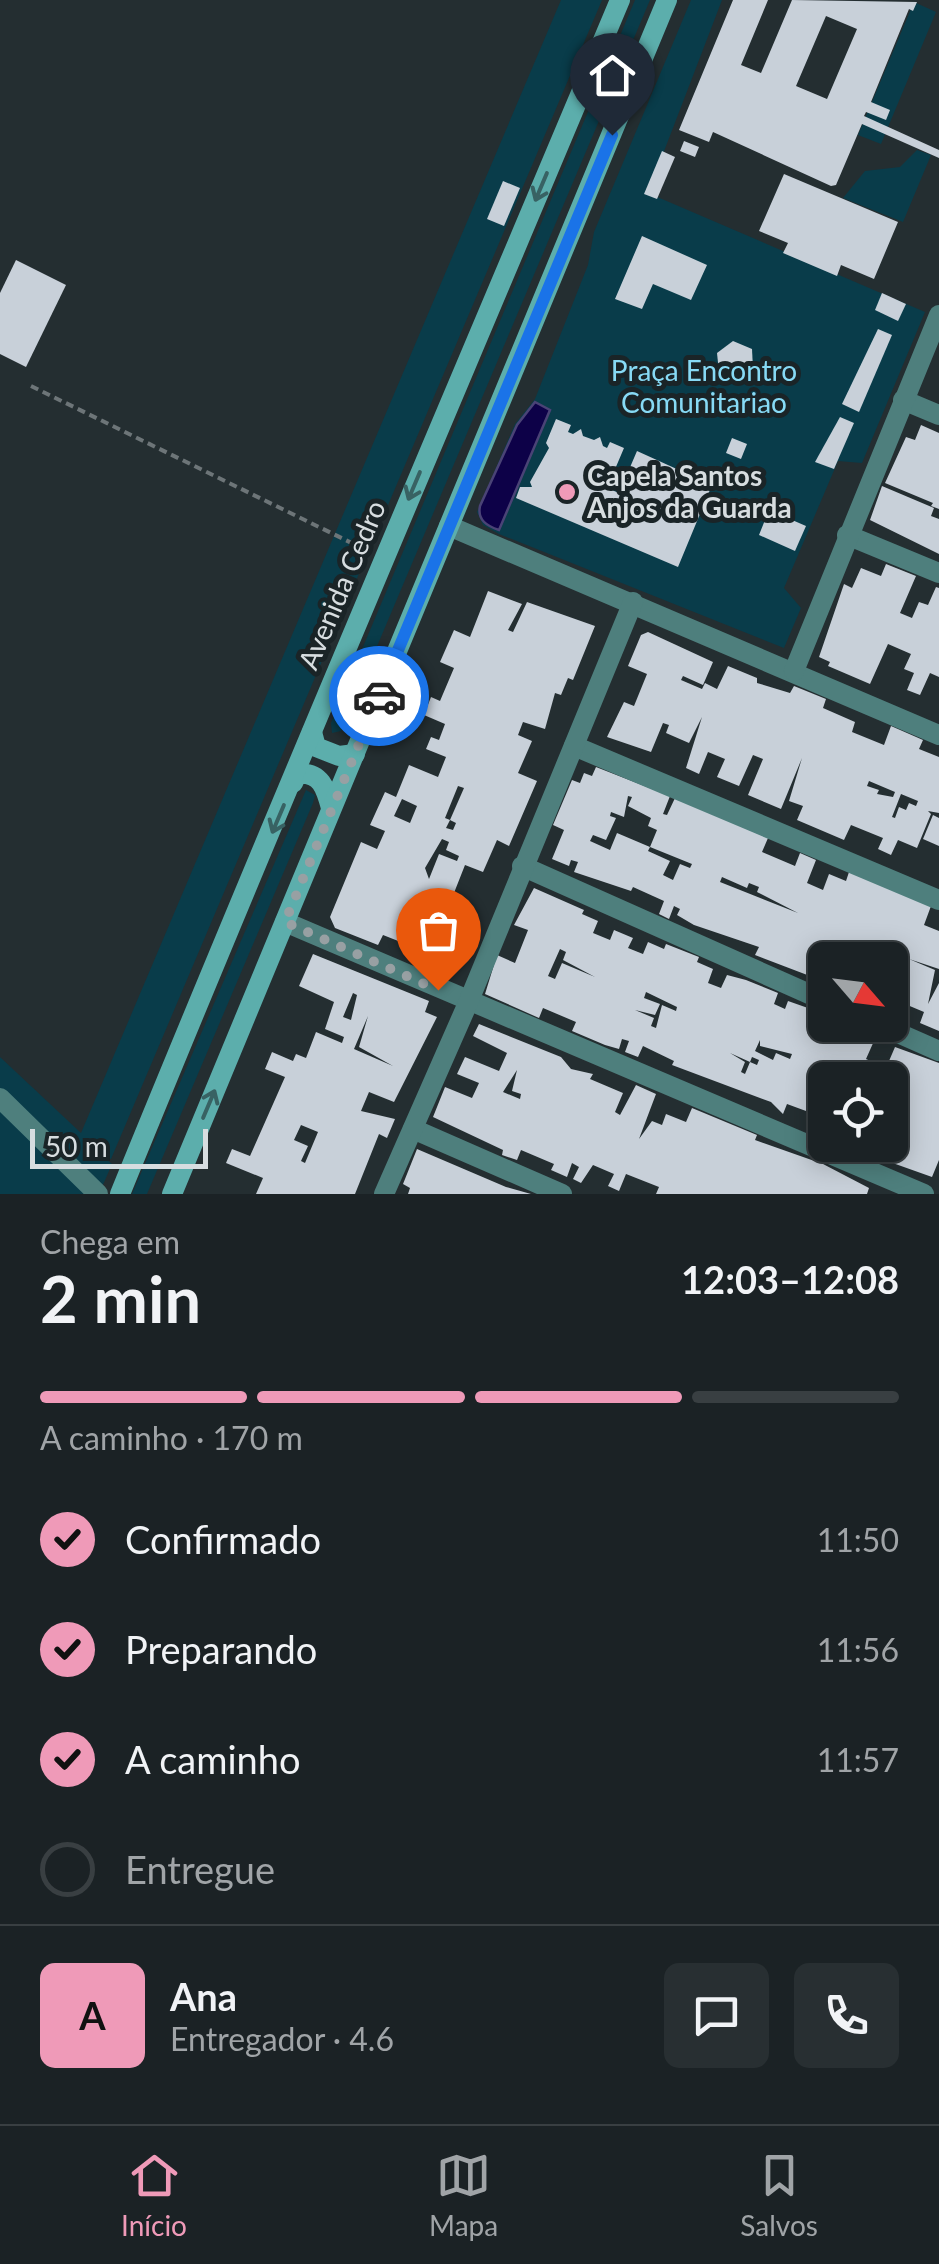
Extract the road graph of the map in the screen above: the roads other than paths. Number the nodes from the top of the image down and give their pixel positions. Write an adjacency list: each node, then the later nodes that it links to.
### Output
1 (620, 0): 11 (street, Avenida Cedro, one-way to 11)
2 (667, 0): 6 (street)
3 (939, 315): 4 (street)
4 (903, 400): 5 (street); 7 (street)
5 (939, 415)
6 (449, 526): 9 (street); 14 (street)
7 (846, 535): 8 (street); 10 (street)
8 (939, 573)
9 (634, 602): 10 (street); 13 (street)
10 (794, 671): 12 (street)
11 (312, 732): 14 (street); 15 (street, Avenida Cedro)
12 (939, 734)
13 (574, 746): 17 (street); 18 (street)
14 (355, 754): 16 (street)
15 (293, 783): 16 (street); 26 (street, Avenida Cedro, one-way to 26)
16 (331, 808): 19 (street)
17 (522, 866): 20 (street); 21 (street)
18 (939, 900)
19 (285, 922): 21 (street); 28 (street, one-way to 19)
20 (808, 992)
21 (468, 1004): 25 (street); 31 (street)
22 (908, 1037): 23 (street)
23 (939, 1051)
24 (0, 1098): 27 (street)
25 (413, 1129): 29 (street); 30 (street)
26 (123, 1187): 27 (street)
27 (95, 1193)
28 (172, 1194)
29 (384, 1194)
30 (562, 1194)
31 (924, 1194)

